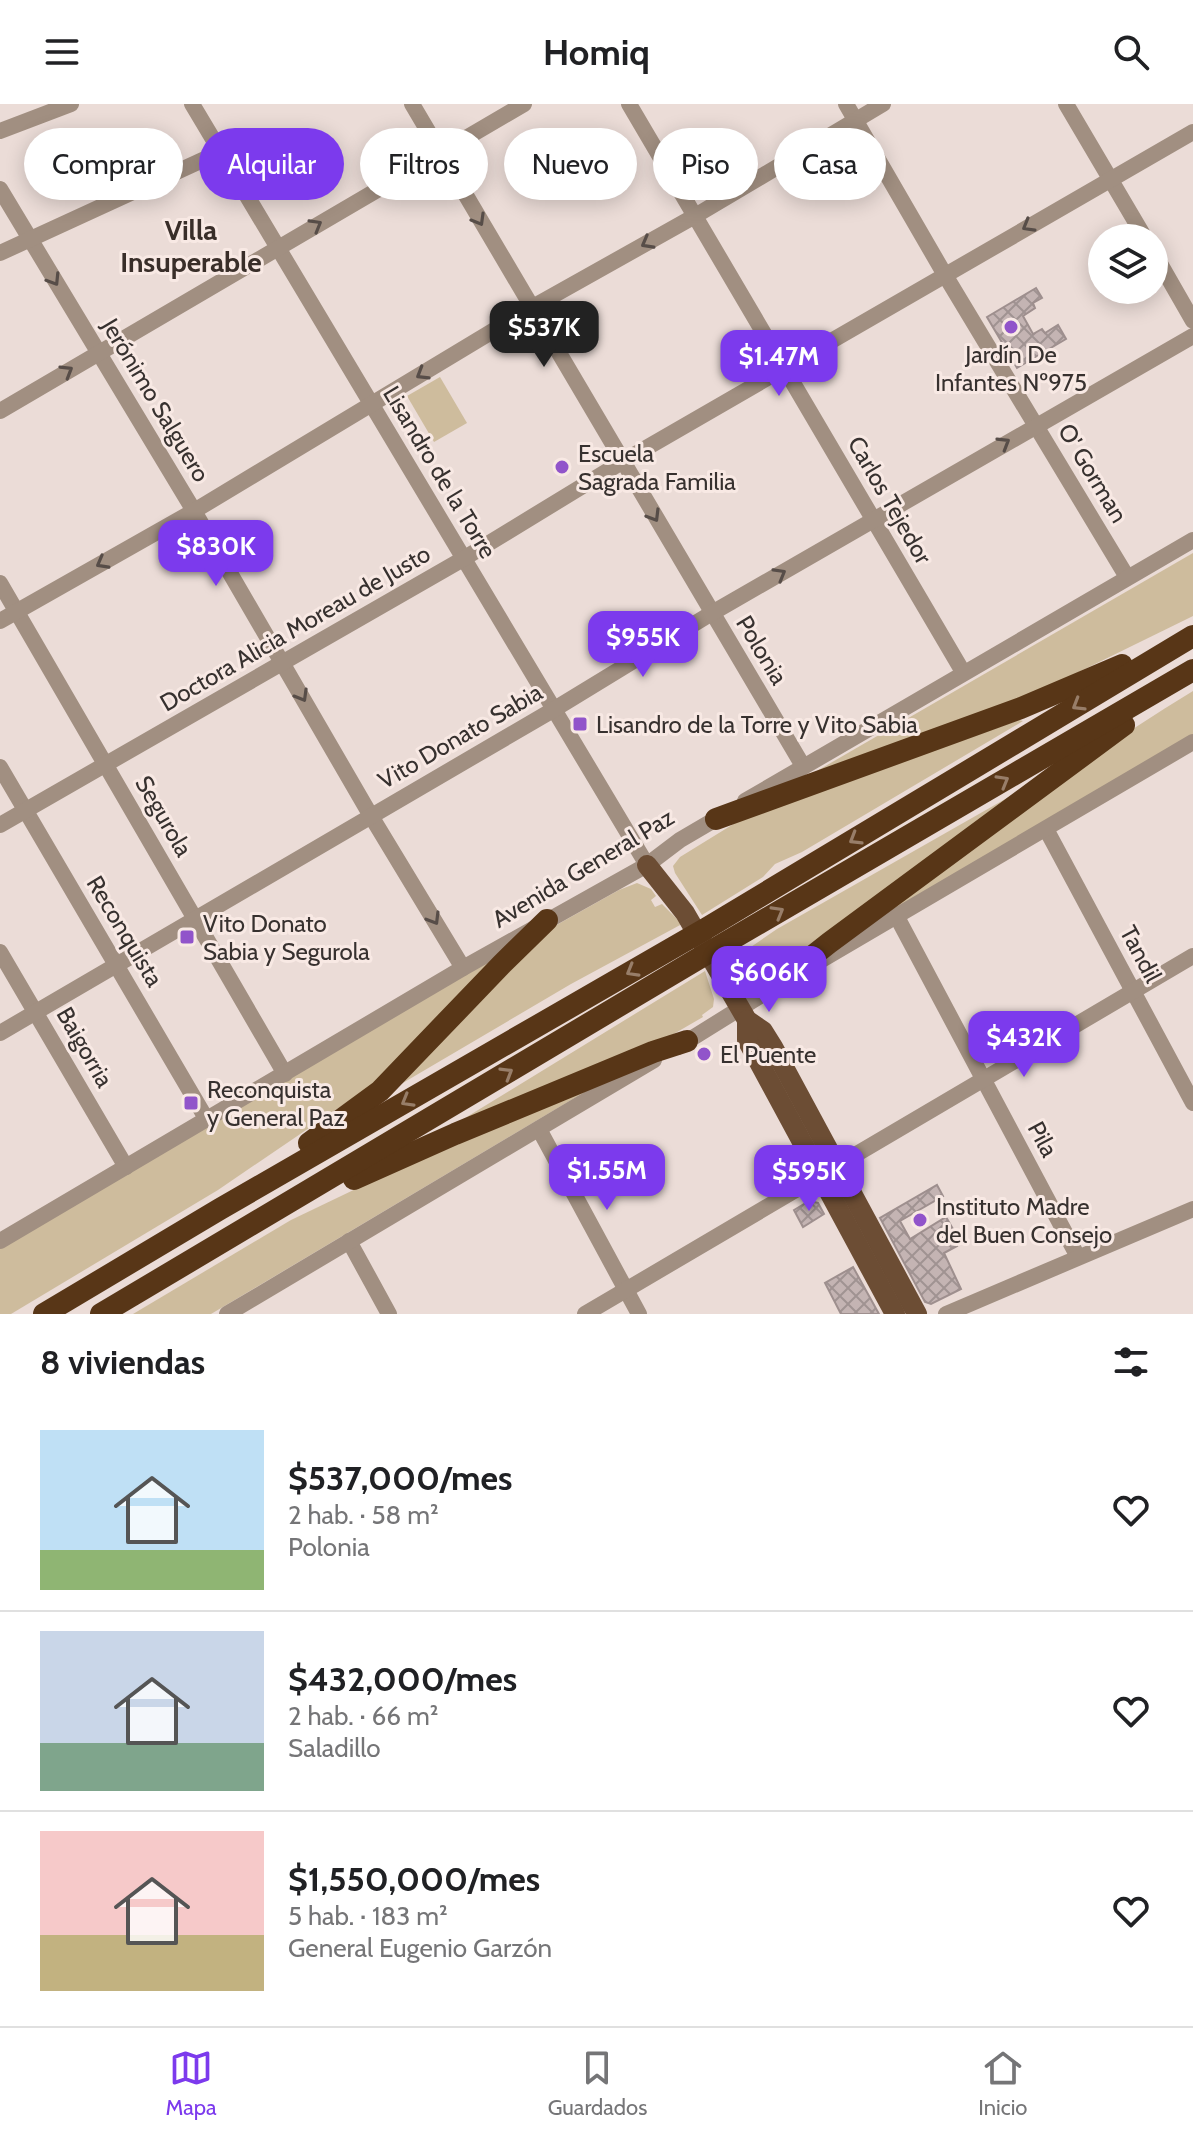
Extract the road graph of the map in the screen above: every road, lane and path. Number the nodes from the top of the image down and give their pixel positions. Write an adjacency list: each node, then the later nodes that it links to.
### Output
1 (71, 104): 13 (street)
2 (192, 104): 10 (street, Lisandro de la Torre)
3 (412, 104): 11 (street, Polonia)
4 (524, 104): 12 (street)
5 (629, 104): 21 (street, Carlos Tejedor)
6 (846, 104): 9 (street, O' Gorman)
7 (883, 104): 9 (street)
8 (1066, 104): 16 (street)
9 (856, 120): 21 (street); 26 (street, O' Gorman)
10 (206, 128)
11 (426, 128)
12 (483, 128)
13 (0, 131)
14 (1193, 132): 16 (street, Doctora Alicia Moreau de Justo)
15 (199, 162): 23 (street)
16 (1111, 178): 22 (street); 26 (street, Doctora Alicia Moreau de Justo, one-way to 26)
17 (0, 189): 23 (street, Jerónimo Salguero)
18 (360, 199): 24 (street, one-way to 18)
19 (249, 200): 24 (street, Lisandro de la Torre)
20 (468, 200): 28 (street, Polonia, one-way to 28)
21 (695, 216): 28 (street, one-way to 28); 32 (street, Carlos Tejedor)
22 (1137, 224)
23 (30, 239): 25 (street); 31 (street, Jerónimo Salguero, one-way to 31)
24 (277, 247): 31 (street); 33 (street, Lisandro de la Torre)
25 (0, 253)
26 (945, 275): 32 (street, Doctora Alicia Moreau de Justo); 35 (street, O' Gorman)
27 (1168, 277): 29 (street)
28 (531, 308): 33 (street, one-way to 33); 36 (street, Polonia)
29 (1193, 321)
30 (1193, 336): 35 (street, Vito Donato Sabia)
31 (99, 352): 34 (street, one-way to 31); 37 (street, Jerónimo Salguero)
32 (786, 369): 36 (street, Doctora Alicia Moreau de Justo); 38 (street, Carlos Tejedor)
33 (372, 404): 37 (street); 40 (street, Lisandro de la Torre)
34 (0, 411)
35 (1036, 425): 38 (street, Vito Donato Sabia, one-way to 35); 41 (street, O' Gorman)
36 (622, 462): 40 (street, Doctora Alicia Moreau de Justo); 44 (street, Polonia, one-way to 44)
37 (194, 511): 43 (street, one-way to 43); 47 (street, Jerónimo Salguero)
38 (874, 520): 44 (street, Vito Donato Sabia, one-way to 38); 48 (street, Carlos Tejedor)
39 (1193, 540): 41 (street, Avenida General Paz)
40 (463, 559): 47 (street, Doctora Alicia Moreau de Justo); 50 (street, Lisandro de la Torre)
41 (1127, 577): 48 (street, Avenida General Paz)
42 (0, 583): 43 (street, Segurola)
43 (16, 612): 45 (street); 52 (street, Segurola)
44 (712, 613): 50 (street, Vito Donato Sabia); 53 (street, Polonia)
45 (0, 621)
46 (1193, 635): 57 (highway); 81 (highway, one-way to 81)
47 (283, 663): 52 (street, Doctora Alicia Moreau de Justo); 56 (street, Jerónimo Salguero, one-way to 56)
48 (963, 672): 53 (street, Avenida General Paz)
49 (1193, 672): 68 (highway); 85 (highway, one-way to 49)
50 (553, 710): 56 (street, Vito Donato Sabia); 60 (street, Lisandro de la Torre)
51 (1193, 742): 59 (street)
52 (106, 765): 55 (street, Doctora Alicia Moreau de Justo); 62 (street, Segurola)
53 (803, 766): 57 (street, Avenida General Paz)
54 (0, 767): 55 (street, Reconquista)
55 (25, 810): 58 (street, Doctora Alicia Moreau de Justo); 66 (street, Reconquista)
56 (371, 816): 62 (street, Vito Donato Sabia); 67 (street, Jerónimo Salguero, one-way to 67)
57 (716, 819): 60 (street, Avenida General Paz)
58 (0, 825)
59 (1046, 829): 61 (street); 69 (street, Tandil)
60 (647, 865): 63 (street, Avenida General Paz); 71 (main road)
61 (897, 917): 68 (street); 75 (street, Pila)
62 (196, 918): 66 (street, Vito Donato Sabia); 74 (street, Segurola)
63 (547, 920): 67 (street, Avenida General Paz); 81 (highway)
64 (0, 952): 70 (street, Baigorria)
65 (1193, 956): 69 (street)
66 (117, 964): 70 (street, Vito Donato Sabia); 77 (street, Reconquista)
67 (463, 968): 74 (street, Avenida General Paz)
68 (776, 985): 71 (street)
69 (1133, 991): 75 (street); 76 (street, Tandil)
70 (36, 1012): 72 (street, Vito Donato Sabia); 79 (street, Baigorria)
71 (743, 1014): 73 (street); 80 (main road)
72 (0, 1033)
73 (687, 1041): 78 (street); 85 (highway)
74 (285, 1074): 77 (street, Avenida General Paz)
75 (984, 1079): 80 (street); 86 (street, Pila)
76 (1193, 1103)
77 (207, 1120): 79 (street, Avenida General Paz)
78 (539, 1129): 84 (street); 87 (street)
79 (126, 1167): 83 (street, Avenida General Paz)
80 (828, 1171): 87 (street); 94 (main road); 95 (main road)
81 (220, 1209): 88 (highway)
82 (1193, 1209): 86 (street)
83 (0, 1240)
84 (349, 1241): 90 (street); 91 (street)
85 (223, 1242): 89 (highway)
86 (1078, 1257): 96 (street)
87 (626, 1290): 92 (street); 93 (street)
88 (44, 1314)
89 (101, 1314)
90 (227, 1314)
91 (389, 1314)
92 (585, 1314)
93 (639, 1314)
94 (895, 1314)
95 (917, 1314)
96 (946, 1314)

